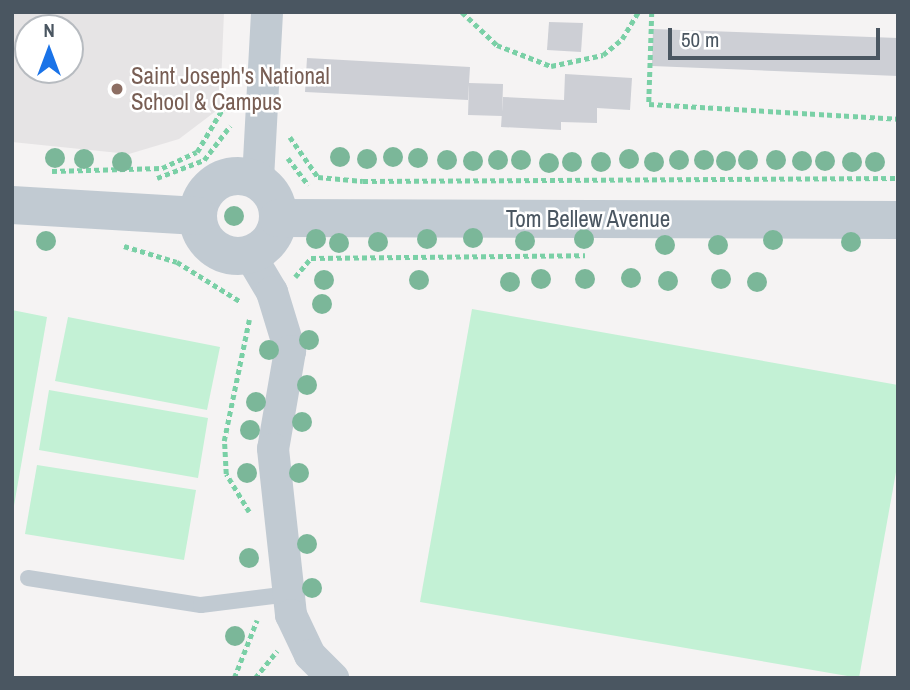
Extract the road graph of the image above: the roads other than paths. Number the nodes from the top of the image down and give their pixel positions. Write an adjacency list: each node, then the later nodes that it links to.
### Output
1 (267, 12): 2 (street)
2 (258, 179): 4 (street); 5 (street)
3 (12, 205): 4 (street)
4 (198, 216): 7 (street)
5 (278, 218): 6 (street, Tom Bellew Avenue); 7 (street)
6 (898, 220)
7 (250, 254): 9 (street)
8 (28, 578): 9 (lane)
9 (277, 595): 10 (street)
10 (333, 678)

